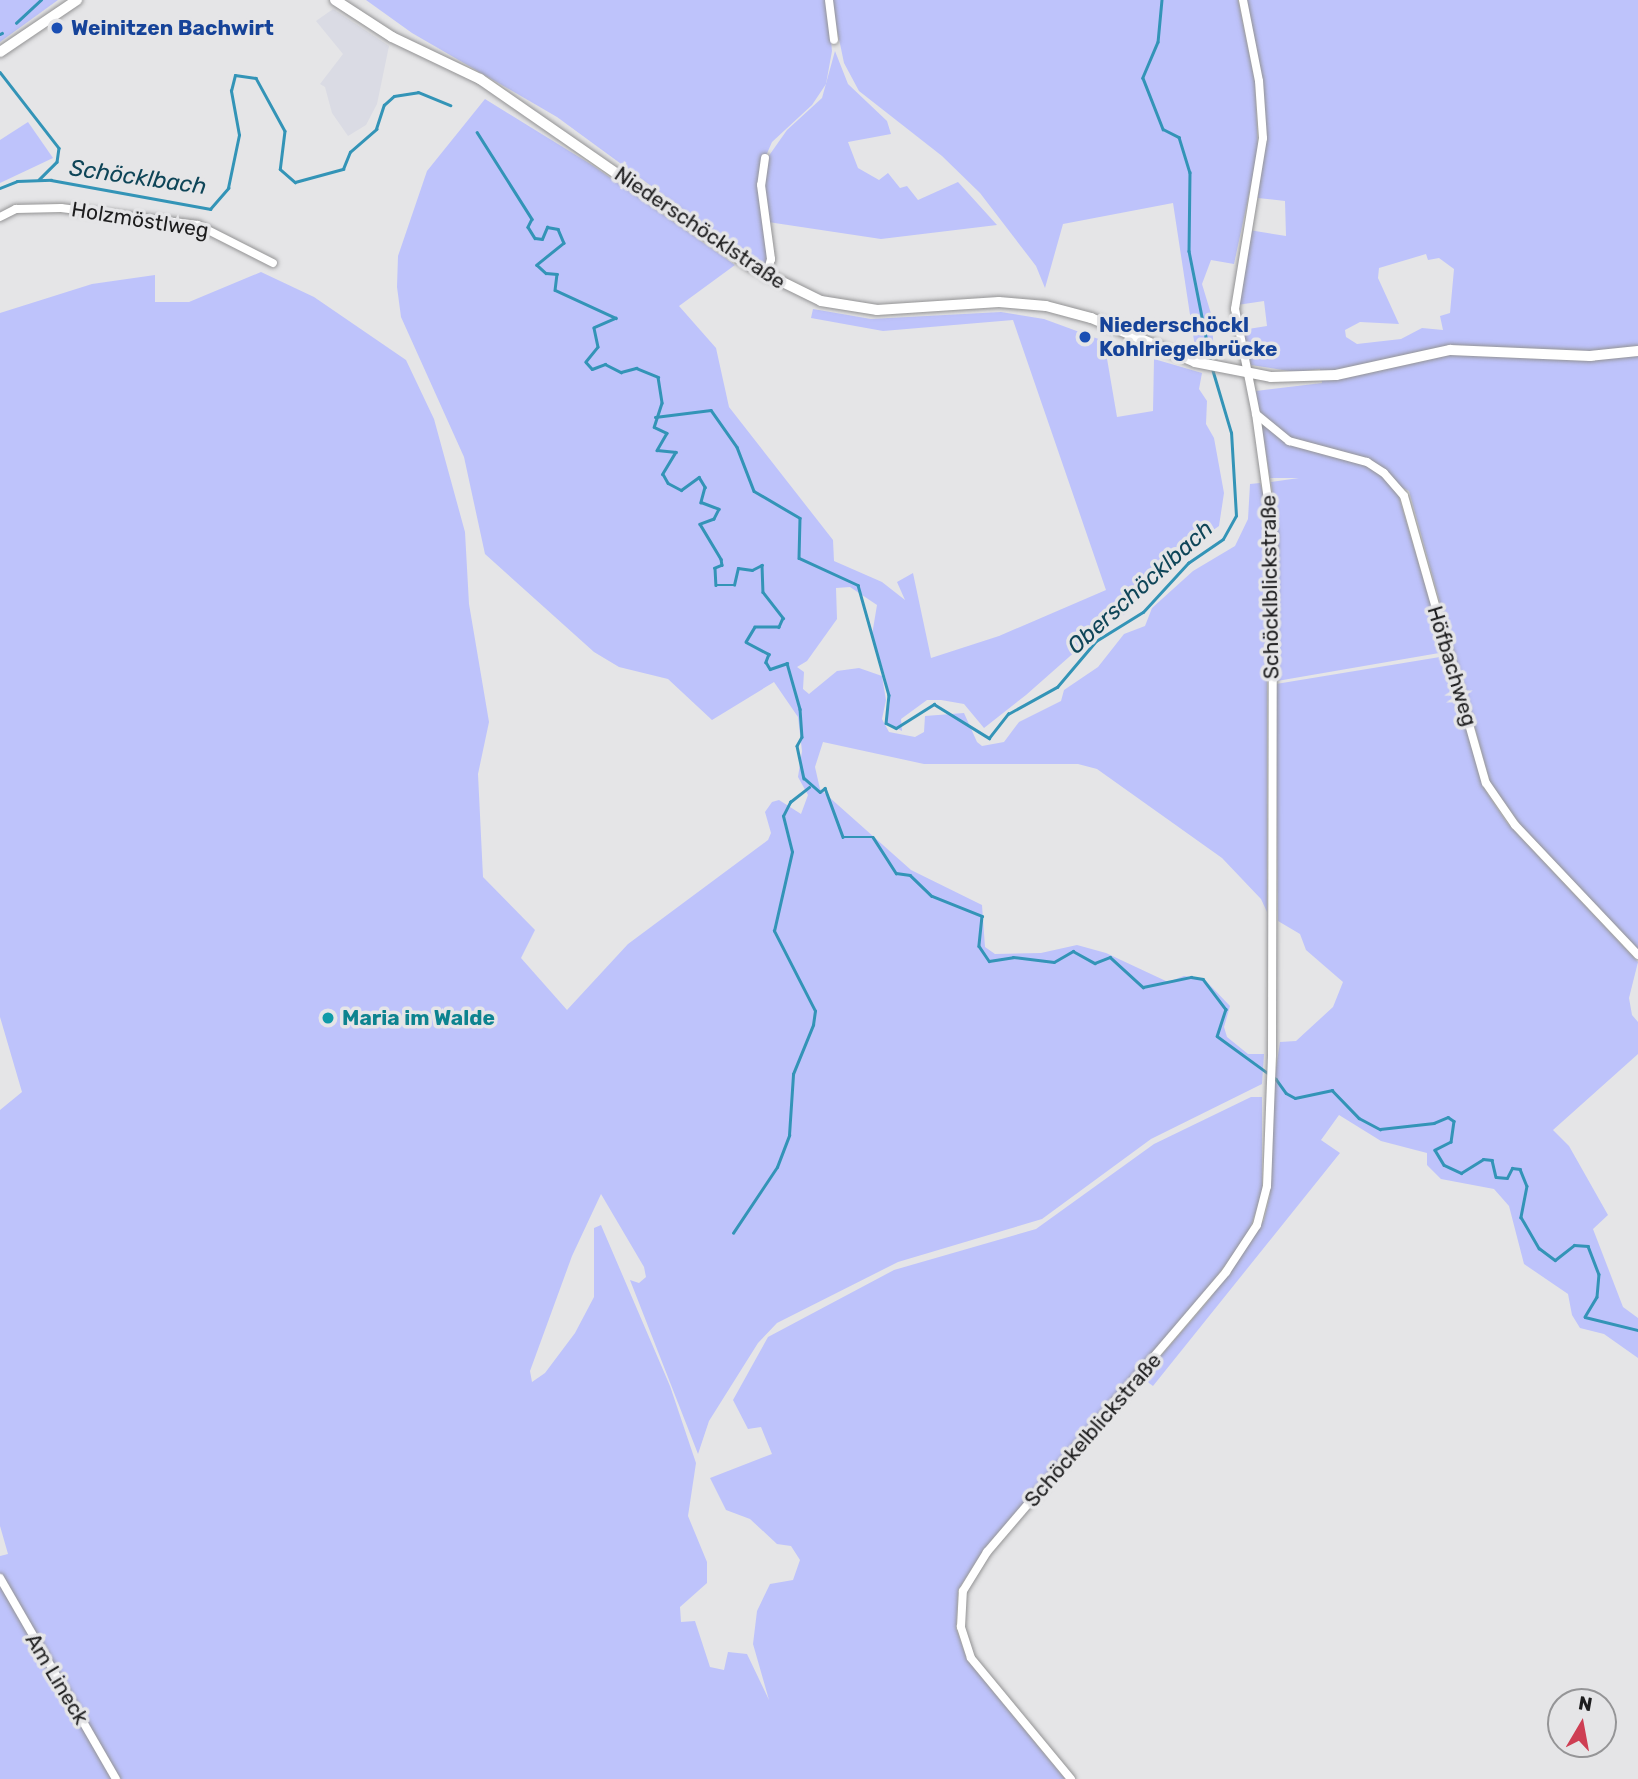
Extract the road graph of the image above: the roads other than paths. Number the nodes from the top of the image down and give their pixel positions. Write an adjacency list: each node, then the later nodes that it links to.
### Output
1 (77, 0): 6 (main road)
2 (335, 0): 10 (main road, Niederschöcklstraße)
3 (829, 0): 5 (street)
4 (1243, 0): 12 (street, Schöcklblickstraße)
5 (834, 40)
6 (0, 52)
7 (765, 158): 10 (street)
8 (0, 218): 9 (street, Holzmöstlweg)
9 (273, 263)
10 (766, 276): 12 (main road, Niederschöcklstraße)
11 (1638, 351): 12 (main road, Niederschöcklstraße)
12 (1248, 374): 13 (street, Schöcklblickstraße)
13 (1256, 414): 14 (street, Höfbachweg); 15 (street, Schöcklblickstraße)
14 (1638, 955)
15 (1272, 1055): 18 (street, Schöckelblickstraße)
16 (0, 1578): 17 (street, Am Lineck)
17 (116, 1779)
18 (1072, 1779)

